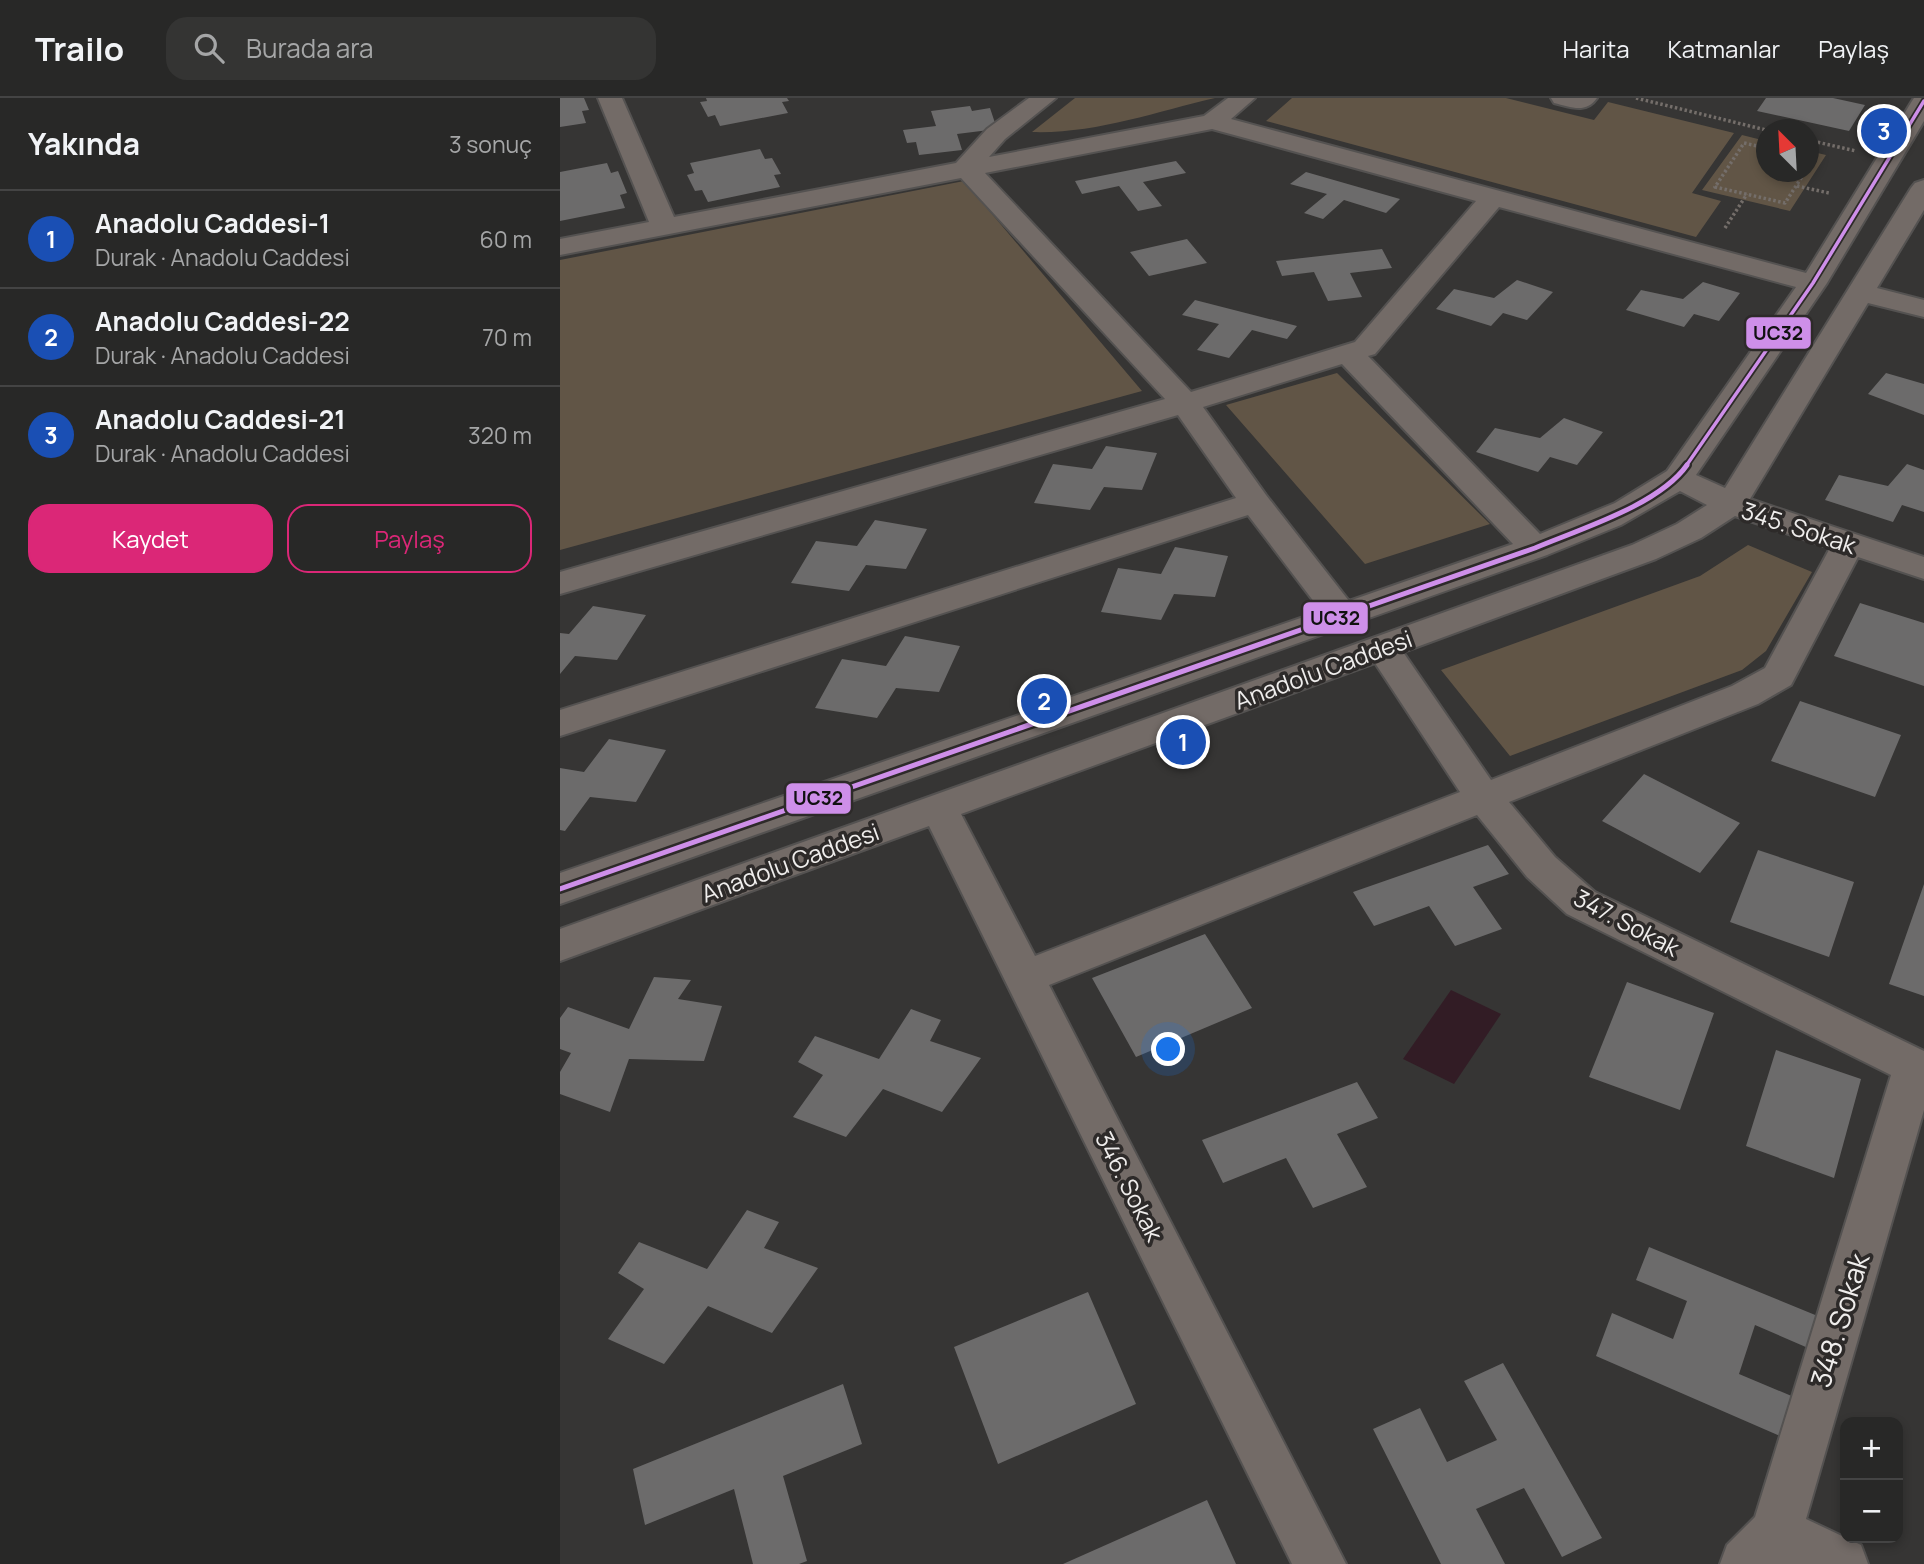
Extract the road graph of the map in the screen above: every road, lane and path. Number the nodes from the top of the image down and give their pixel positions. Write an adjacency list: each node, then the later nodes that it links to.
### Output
1 (610, 98): 20 (street)
2 (1044, 98): 13 (street)
3 (1243, 98): 8 (street)
4 (1563, 98): 5 (street)
5 (1585, 98)
6 (1636, 98): 9 (path)
7 (1924, 101): 23 (street, Anadolu Caddesi)
8 (1212, 122): 13 (street); 19 (street)
9 (1756, 128)
10 (1819, 142): 12 (path)
11 (1756, 146): 17 (path)
12 (1857, 151)
13 (966, 169): 20 (street); 27 (street)
14 (1799, 182): 15 (path)
15 (1797, 186): 16 (path); 17 (path)
16 (1829, 193)
17 (1747, 194): 21 (path)
18 (1922, 196): 24 (street, Anadolu Caddesi)
19 (1492, 198): 23 (street); 26 (street)
20 (664, 226): 22 (street)
21 (1718, 238)
22 (560, 247)
23 (1813, 283): 28 (street, Anadolu Caddesi)
24 (1860, 292): 25 (street); 30 (street, Anadolu Caddesi)
25 (1924, 309)
26 (1348, 353): 27 (street); 32 (street)
27 (1185, 403): 29 (street); 34 (street)
28 (1678, 478): 30 (street, 345. Sokak); 32 (street, Anadolu Caddesi)
29 (1255, 502): 35 (street); 37 (street)
30 (1731, 504): 31 (street, 345. Sokak); 36 (street, Anadolu Caddesi)
31 (1849, 543): 33 (street, 345. Sokak); 38 (street)
32 (1535, 548): 35 (street, Anadolu Caddesi)
33 (1924, 568)
34 (560, 583)
35 (1343, 616): 40 (street, Anadolu Caddesi)
36 (1382, 648): 38 (street, 347. Sokak); 39 (street, Anadolu Caddesi)
37 (560, 723)
38 (1484, 798): 42 (street); 43 (street, 347. Sokak)
39 (939, 808): 41 (street, Anadolu Caddesi); 42 (street, 346. Sokak)
40 (560, 889)
41 (560, 946)
42 (1026, 977): 45 (street, 346. Sokak)
43 (1919, 1069): 44 (street, 348. Sokak)
44 (1761, 1548): 46 (street)
45 (1320, 1564)
46 (1842, 1564)

